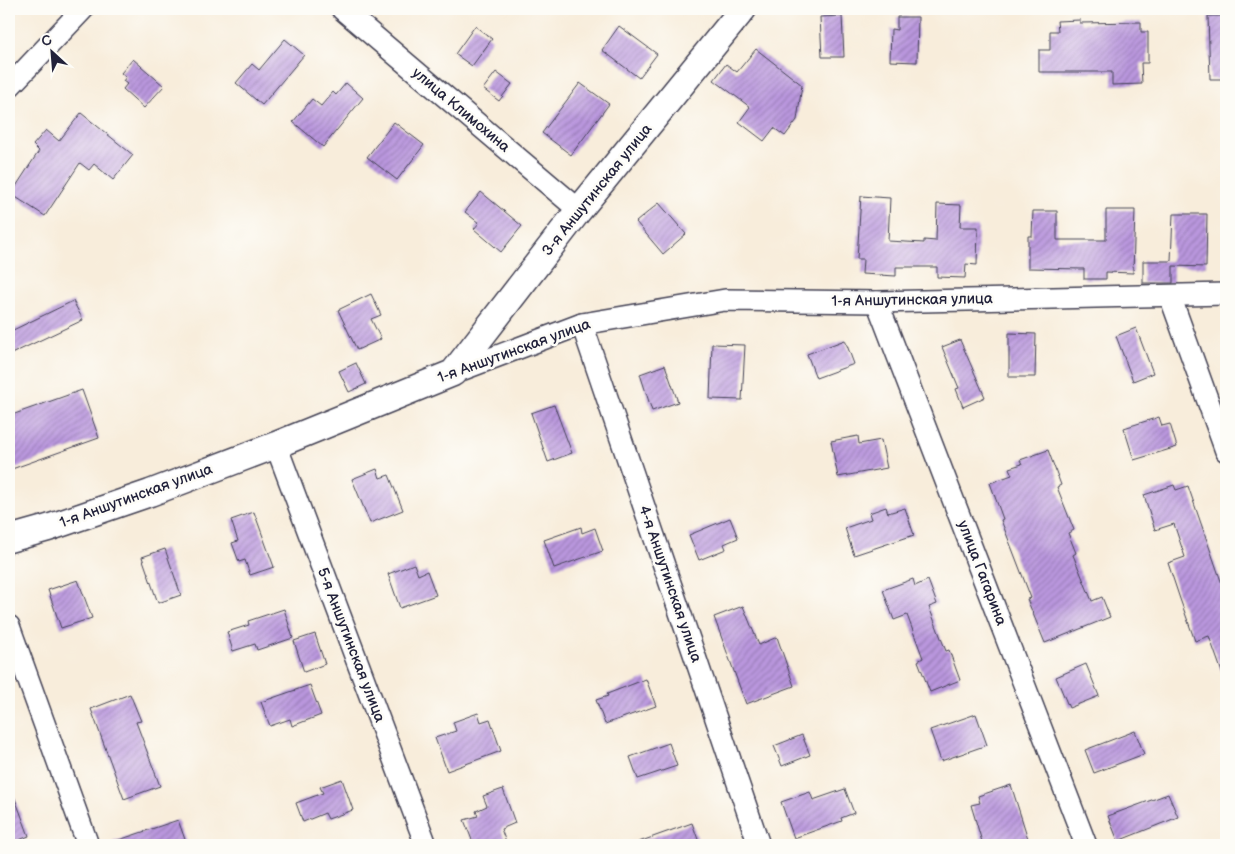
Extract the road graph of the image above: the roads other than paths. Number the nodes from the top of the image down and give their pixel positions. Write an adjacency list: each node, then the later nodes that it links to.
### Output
1 (83, 9): 4 (street)
2 (342, 9): 5 (street, улица Климохина)
3 (743, 9): 5 (street, 3-я Аншутинская улица)
4 (9, 87)
5 (579, 210): 10 (street, 3-я Аншутинская улица)
6 (1226, 294): 7 (street, 1-я Аншутинская улица)
7 (1170, 296): 8 (street, 1-я Аншутинская улица); 12 (street)
8 (878, 302): 9 (street, 1-я Аншутинская улица); 18 (street, улица Гагарина)
9 (582, 324): 10 (street, 1-я Аншутинская улица); 17 (street, 4-я Аншутинская улица)
10 (453, 373): 11 (street, 1-я Аншутинская улица)
11 (276, 445): 13 (street, 1-я Аншутинская улица); 16 (street, 5-я Аншутинская улица)
12 (1226, 451)
13 (9, 539)
14 (9, 626): 15 (street)
15 (88, 845)
16 (426, 845)
17 (759, 845)
18 (1086, 845)

